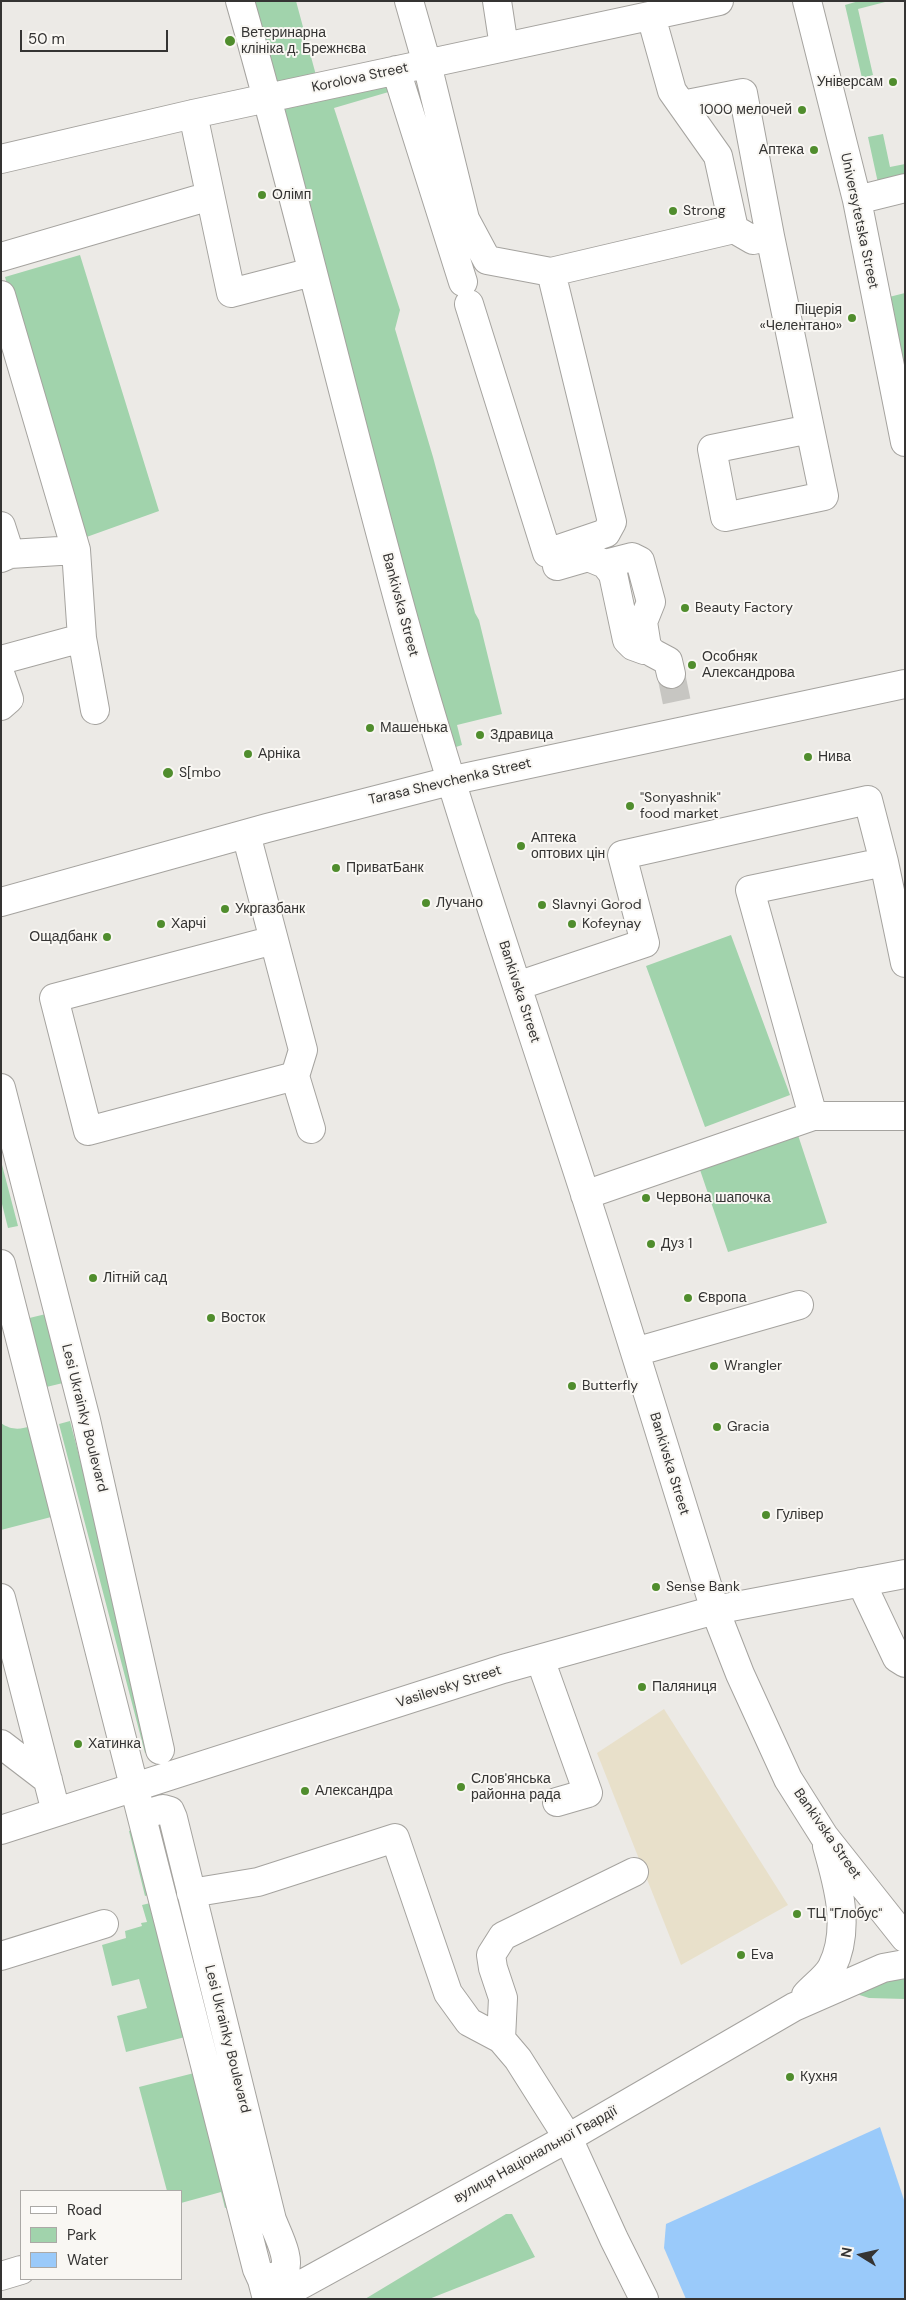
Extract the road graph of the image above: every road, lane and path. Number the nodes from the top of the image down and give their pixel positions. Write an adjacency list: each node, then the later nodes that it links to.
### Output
1 (240, 1): 10 (street, Bankivska Street)
2 (409, 1): 8 (street)
3 (496, 1): 7 (street)
4 (719, 1): 6 (street, Korolova Street)
5 (807, 1): 16 (street, Universytetska Street)
6 (651, 16): 7 (street, Korolova Street); 11 (street)
7 (504, 47): 8 (street, Korolova Street)
8 (427, 64): 9 (street, Korolova Street); 21 (street)
9 (396, 70): 10 (street, Korolova Street); 21 (street)
10 (267, 98): 12 (street, Korolova Street); 20 (street, Bankivska Street)
11 (682, 105): 17 (street); 18 (street)
12 (193, 114): 13 (street, Korolova Street); 15 (street)
13 (1, 159)
14 (905, 188): 16 (street)
15 (210, 196): 19 (street); 20 (street)
16 (857, 200): 24 (street, Universytetska Street)
17 (734, 229): 18 (street); 21 (street)
18 (770, 236): 23 (street)
19 (1, 258)
20 (312, 272): 36 (street, Bankivska Street)
21 (551, 272)
22 (1, 295): 26 (street)
23 (810, 429)
24 (905, 442)
25 (1, 526): 27 (street)
26 (76, 550): 27 (street); 29 (street)
27 (6, 556)
28 (540, 570): 31 (street)
29 (82, 638): 30 (street); 35 (street)
30 (1, 660)
31 (671, 674)
32 (1, 676): 34 (street)
33 (905, 684): 36 (street, Tarasa Shevchenka Street)
34 (1, 706)
35 (95, 710)
36 (451, 780): 37 (street, Tarasa Shevchenka Street); 42 (street, Bankivska Street)
37 (246, 834): 39 (street, Tarasa Shevchenka Street); 40 (street)
38 (884, 862): 41 (street); 42 (street); 45 (street)
39 (1, 902)
40 (274, 940): 43 (street); 43 (street)
41 (905, 963)
42 (517, 986): 48 (street, Bankivska Street)
43 (295, 1076): 47 (street)
44 (1, 1088): 59 (street, Lesi Ukrainky Boulevard)
45 (813, 1116): 46 (street); 48 (street)
46 (905, 1116)
47 (311, 1130)
48 (585, 1195): 51 (street, Bankivska Street)
49 (1, 1264): 61 (street, Lesi Ukrainky Boulevard)
50 (798, 1305): 51 (street)
51 (635, 1352): 55 (street, Bankivska Street)
52 (905, 1574): 53 (street, Vasilevsky Street)
53 (861, 1582): 55 (street, Vasilevsky Street); 57 (street)
54 (1, 1598): 60 (street)
55 (715, 1610): 56 (street, Vasilevsky Street); 66 (street, Bankivska Street)
56 (540, 1659): 61 (street, Vasilevsky Street); 62 (street)
57 (905, 1664)
58 (1, 1744): 60 (street)
59 (160, 1750)
60 (48, 1780): 63 (street)
61 (135, 1786): 63 (street, Vasilevsky Street); 64 (street, Lesi Ukrainky Boulevard)
62 (557, 1802)
63 (56, 1812): 65 (street, Vasilevsky Street)
64 (142, 1815): 68 (street, Lesi Ukrainky Boulevard); 69 (street, Lesi Ukrainky Boulevard)
65 (1, 1830)
66 (824, 1836): 71 (street, Bankivska Street); 76 (street)
67 (634, 1872): 77 (street)
68 (190, 1890): 69 (street); 74 (street, Lesi Ukrainky Boulevard); 77 (street)
69 (162, 1894): 75 (street, Lesi Ukrainky Boulevard)
70 (104, 1924): 72 (street)
71 (905, 1938)
72 (1, 1956)
73 (905, 1964): 76 (street)
74 (216, 1992): 75 (street); 78 (street, Lesi Ukrainky Boulevard)
75 (189, 1999): 79 (street, Lesi Ukrainky Boulevard)
76 (794, 2006): 80 (street, вулиця Національної Гвардії)
77 (501, 2039): 80 (street)
78 (243, 2103): 79 (street); 83 (street, Lesi Ukrainky Boulevard)
79 (216, 2110): 83 (street, Lesi Ukrainky Boulevard)
80 (568, 2138): 83 (street, вулиця Національної Гвардії); 84 (street)
81 (20, 2270): 82 (street)
82 (1, 2276)
83 (265, 2284)
84 (644, 2299)

